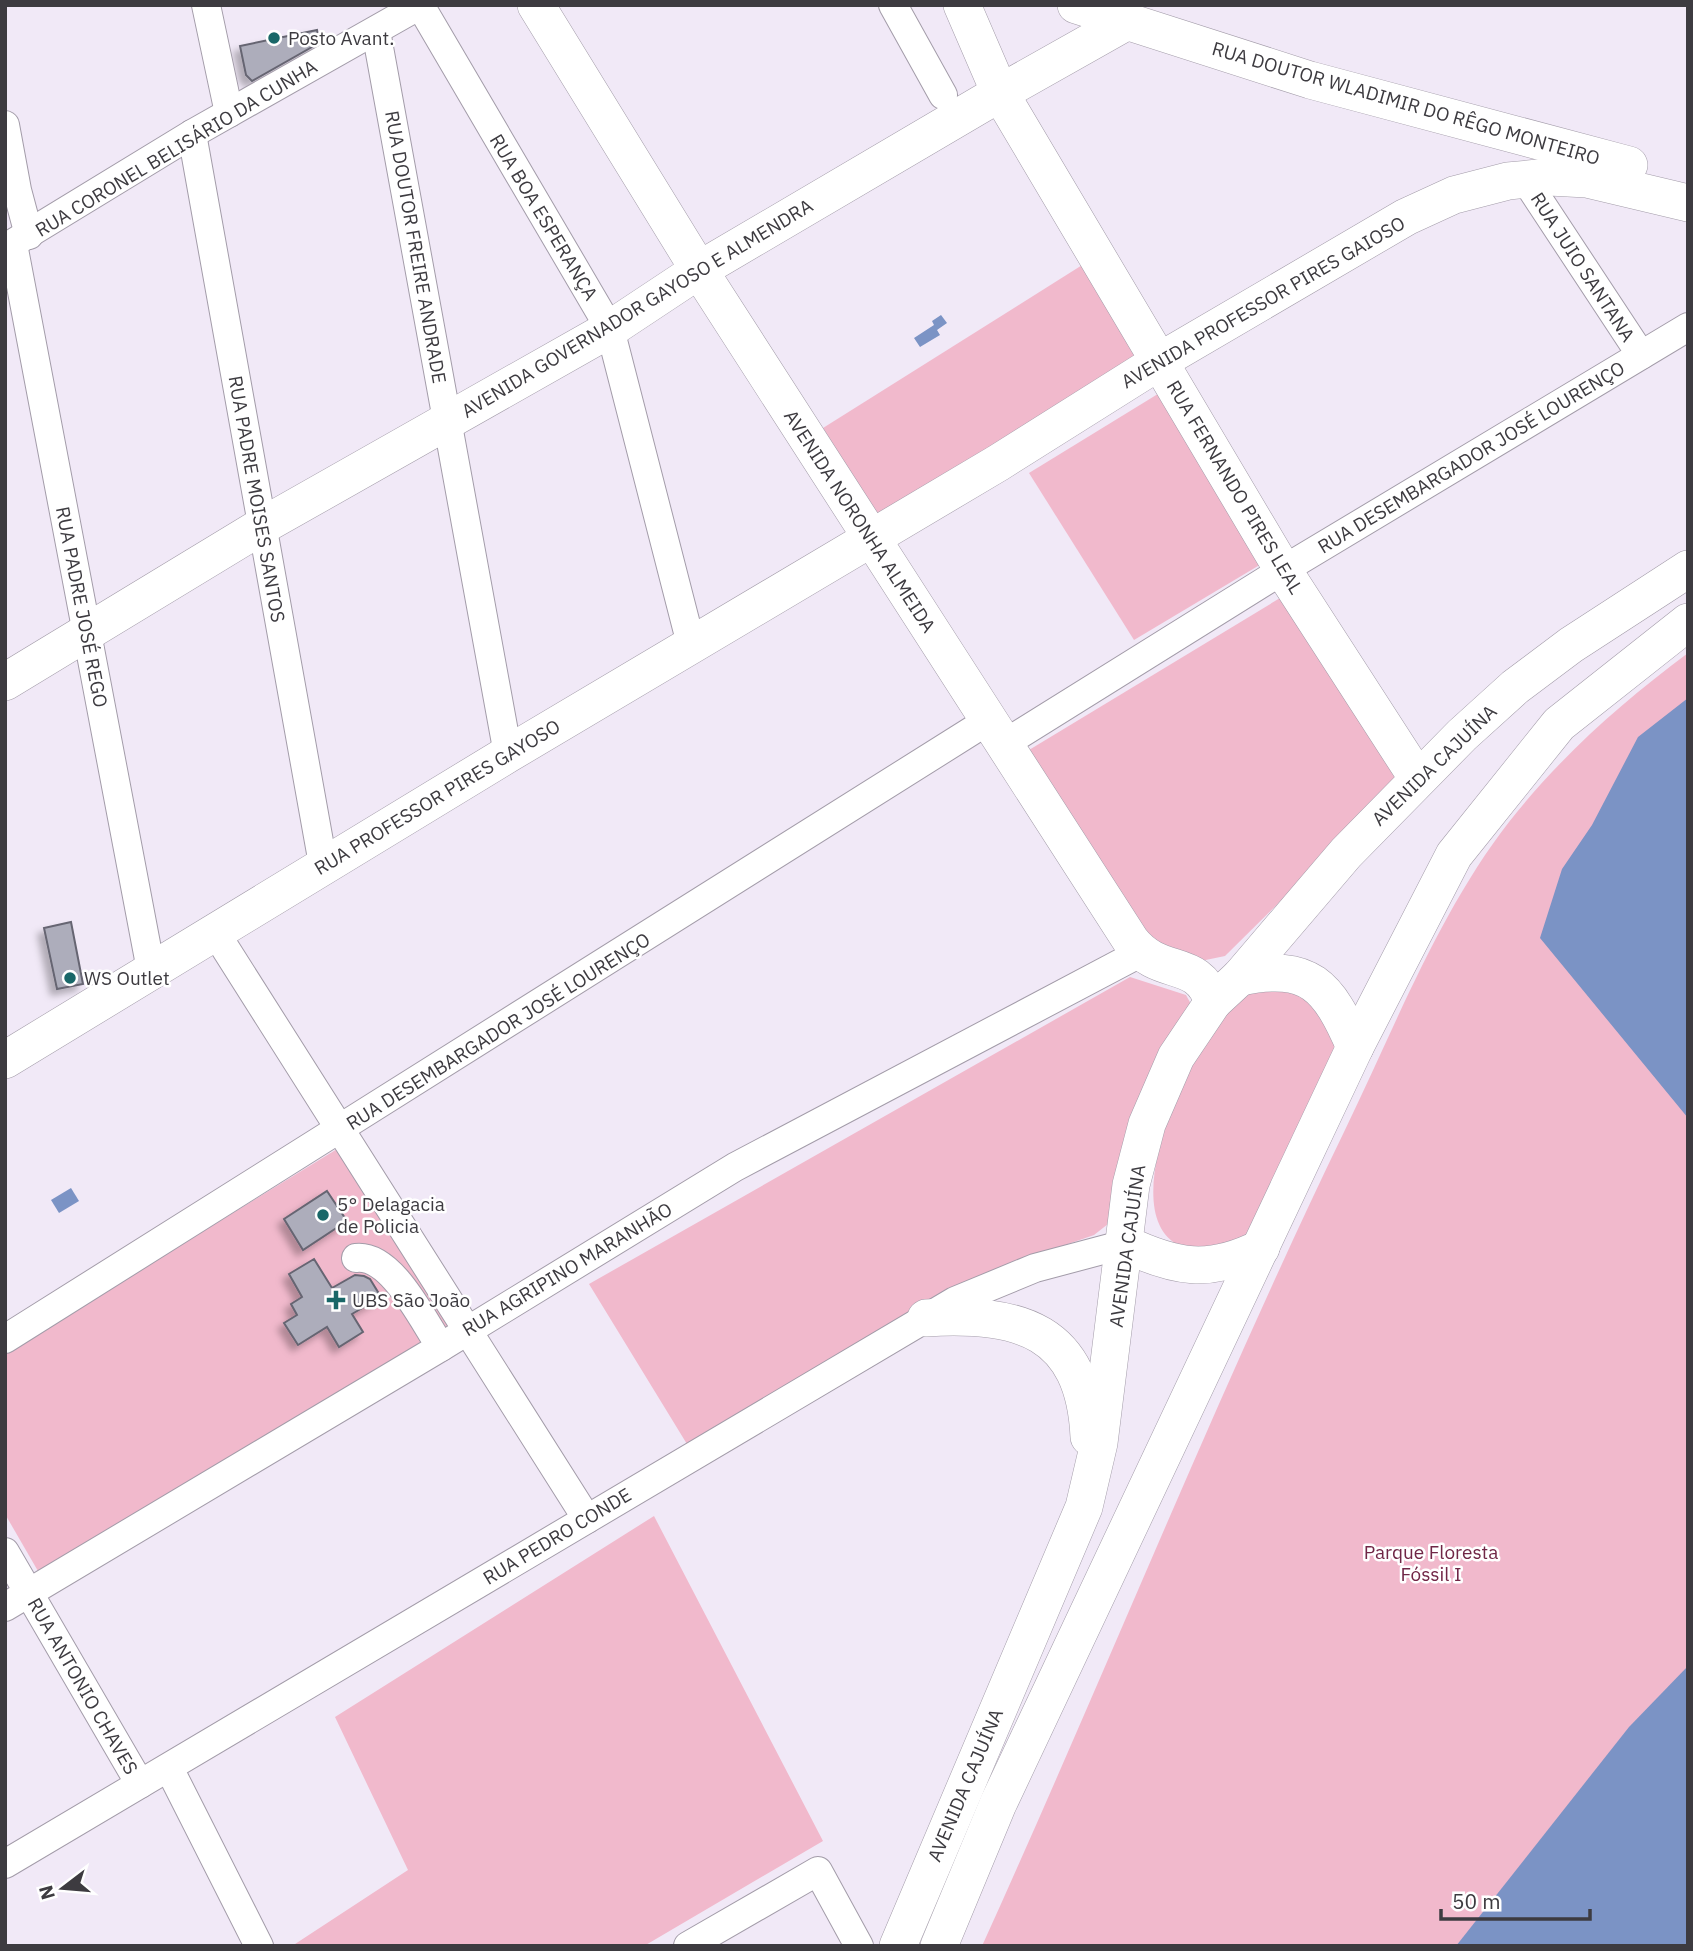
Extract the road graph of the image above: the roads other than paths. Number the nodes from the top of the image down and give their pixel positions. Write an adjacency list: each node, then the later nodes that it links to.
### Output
1 (206, 5): 11 (street)
2 (420, 5): 8 (street, RUA CORONEL BELISÁRIO DA CUNHA); 21 (street, RUA BOA ESPERANÇA)
3 (536, 5): 19 (main road, AVENIDA NORONHA ALMEIDA)
4 (892, 5): 10 (street)
5 (962, 5): 9 (main road, RUA FERNANDO PIRES LEAL)
6 (1076, 5): 7 (main road, RUA DOUTOR WLADIMIR DO RÊGO MONTEIRO)
7 (1126, 22): 9 (main road, AVENIDA GOVERNADOR GAYOSO E ALMENDRA); 15 (main road, RUA DOUTOR WLADIMIR DO RÊGO MONTEIRO)
8 (376, 31): 11 (street, RUA CORONEL BELISÁRIO DA CUNHA); 24 (street, RUA DOUTOR FREIRE ANDRADE)
9 (1000, 93): 19 (main road, AVENIDA GOVERNADOR GAYOSO E ALMENDRA); 23 (main road, RUA FERNANDO PIRES LEAL)
10 (943, 95)
11 (229, 113): 13 (street, RUA CORONEL BELISÁRIO DA CUNHA)
12 (5, 125): 16 (street, RUA PADRE JOSÉ REGO)
13 (192, 134): 18 (street, RUA CORONEL BELISÁRIO DA CUNHA); 25 (street, RUA PADRE MOISES SANTOS)
14 (1525, 179): 17 (main road, AVENIDA PROFESSOR PIRES GAIOSO); 22 (street, RUA JUIO SANTANA); 23 (main road, AVENIDA PROFESSOR PIRES GAIOSO)
15 (1688, 179)
16 (11, 192): 18 (street, RUA PADRE JOSÉ REGO)
17 (1688, 203)
18 (16, 242): 30 (street, RUA PADRE JOSÉ REGO)
19 (699, 270): 21 (main road, AVENIDA GOVERNADOR GAYOSO E ALMENDRA); 26 (main road, AVENIDA NORONHA ALMEIDA)
20 (1688, 327): 22 (street, RUA DESEMBARGADOR JOSÉ LOURENÇO)
21 (610, 329): 24 (main road, AVENIDA GOVERNADOR GAYOSO E ALMENDRA); 31 (street, RUA BOA ESPERANÇA)
22 (1641, 355): 28 (street, RUA DESEMBARGADOR JOSÉ LOURENÇO)
23 (1160, 361): 26 (main road, AVENIDA PROFESSOR PIRES GAIOSO); 28 (main road, RUA FERNANDO PIRES LEAL)
24 (447, 421): 25 (main road, AVENIDA GOVERNADOR GAYOSO E ALMENDRA); 34 (street, RUA DOUTOR FREIRE ANDRADE)
25 (262, 526): 30 (main road, AVENIDA GOVERNADOR GAYOSO E ALMENDRA); 36 (street, RUA PADRE MOISES SANTOS)
26 (872, 539): 31 (main road, RUA PROFESSOR PIRES GAYOSO); 33 (main road, AVENIDA NORONHA ALMEIDA)
27 (1688, 569): 35 (main road, AVENIDA CAJUÍNA)
28 (1283, 570): 33 (street, RUA DESEMBARGADOR JOSÉ LOURENÇO); 35 (main road, RUA FERNANDO PIRES LEAL)
29 (1688, 622): 42 (main road, AVENIDA CAJUÍNA)
30 (87, 632): 32 (main road, AVENIDA GOVERNADOR GAYOSO E ALMENDRA); 39 (street, RUA PADRE JOSÉ REGO)
31 (691, 644): 34 (main road, RUA PROFESSOR PIRES GAYOSO)
32 (5, 682)
33 (997, 732): 38 (main road, AVENIDA NORONHA ALMEIDA); 44 (street, RUA DESEMBARGADOR JOSÉ LOURENÇO)
34 (508, 754): 36 (main road, RUA PROFESSOR PIRES GAYOSO)
35 (1418, 779): 40 (main road, AVENIDA CAJUÍNA)
36 (323, 864): 37 (main road, RUA PROFESSOR PIRES GAYOSO)
37 (215, 932): 39 (main road, RUA PROFESSOR PIRES GAYOSO); 44 (street)
38 (1140, 953): 41 (main road); 49 (street, RUA AGRIPINO MARANHÃO)
39 (151, 970): 43 (main road, RUA PROFESSOR PIRES GAYOSO)
40 (1240, 977): 41 (main road, AVENIDA CAJUÍNA); 42 (main road)
41 (1213, 1002): 45 (main road, AVENIDA CAJUÍNA)
42 (1355, 1046): 46 (main road, AVENIDA CAJUÍNA)
43 (5, 1060)
44 (342, 1130): 49 (street); 50 (street, RUA DESEMBARGADOR JOSÉ LOURENÇO)
45 (1125, 1244): 46 (main road); 48 (street, RUA PEDRO CONDE); 52 (main road, AVENIDA CAJUÍNA)
46 (1261, 1248): 63 (main road, AVENIDA CAJUÍNA)
47 (356, 1258): 51 (street)
48 (926, 1318): 52 (main road); 53 (street, RUA PEDRO CONDE)
49 (469, 1329): 51 (street, RUA AGRIPINO MARANHÃO); 53 (street)
50 (5, 1339)
51 (441, 1347): 55 (street, RUA AGRIPINO MARANHÃO)
52 (1089, 1490): 62 (main road, AVENIDA CAJUÍNA)
53 (587, 1518): 56 (street, RUA PEDRO CONDE)
54 (5, 1552): 55 (street, RUA ANTONIO CHAVES)
55 (17, 1600): 57 (street, RUA ANTONIO CHAVES)
56 (169, 1769): 57 (street, RUA PEDRO CONDE); 59 (street)
57 (140, 1784): 58 (street, RUA PEDRO CONDE)
58 (5, 1864)
59 (259, 1946)
60 (688, 1946): 61 (street)
61 (859, 1946)
62 (898, 1946)
63 (939, 1946)

